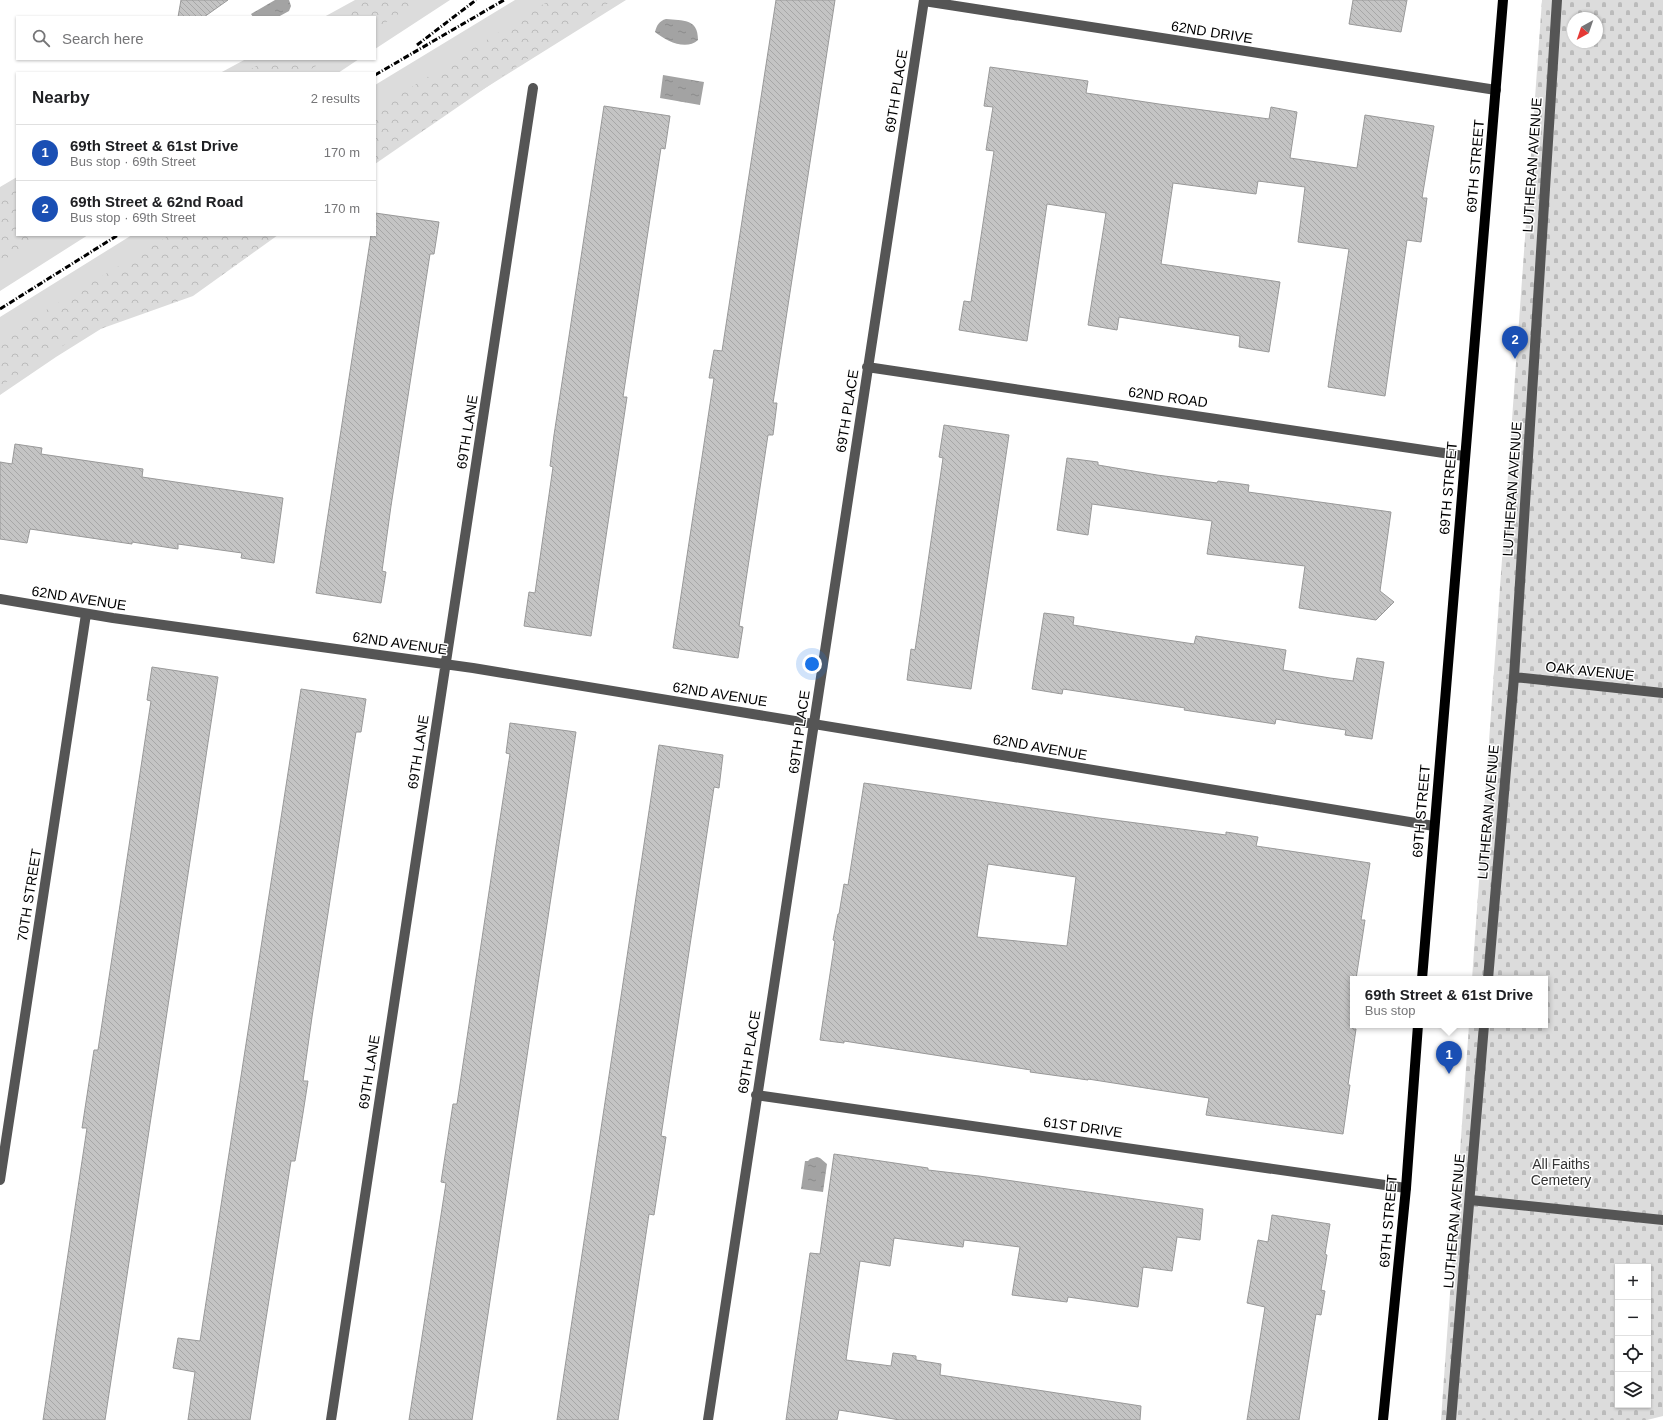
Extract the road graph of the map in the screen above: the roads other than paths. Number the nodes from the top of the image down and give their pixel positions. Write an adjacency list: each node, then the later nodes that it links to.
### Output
1 (1503, 0): 5 (main road, 69TH STREET)
2 (1557, 0): 11 (street, LUTHERAN AVENUE)
3 (924, 1): 5 (street, 62ND DRIVE); 6 (street, 69TH PLACE)
4 (533, 88): 10 (street, 69TH LANE)
5 (1496, 90): 7 (main road, 69TH STREET)
6 (867, 367): 7 (street, 62ND ROAD); 13 (street, 69TH PLACE)
7 (1464, 456): 14 (main road, 69TH STREET)
8 (0, 599): 9 (street, 62ND AVENUE)
9 (86, 614): 10 (street, 62ND AVENUE); 20 (street, 70TH STREET)
10 (446, 664): 13 (street, 62ND AVENUE); 24 (street, 69TH LANE)
11 (1514, 677): 12 (street, OAK AVENUE); 16 (street, LUTHERAN AVENUE)
12 (1663, 693)
13 (814, 724): 14 (street, 62ND AVENUE); 19 (street, 69TH PLACE)
14 (1434, 826): 15 (main road, 69TH STREET)
15 (1422, 976)
16 (1488, 976)
17 (1418, 1028): 21 (main road, 69TH STREET)
18 (1484, 1028): 22 (street, LUTHERAN AVENUE)
19 (756, 1095): 21 (street, 61ST DRIVE); 25 (street, 69TH PLACE)
20 (0, 1180)
21 (1406, 1188): 26 (main road, 69TH STREET)
22 (1470, 1200): 23 (street); 27 (street, LUTHERAN AVENUE)
23 (1663, 1220)
24 (331, 1420)
25 (708, 1420)
26 (1383, 1420)
27 (1451, 1420)

